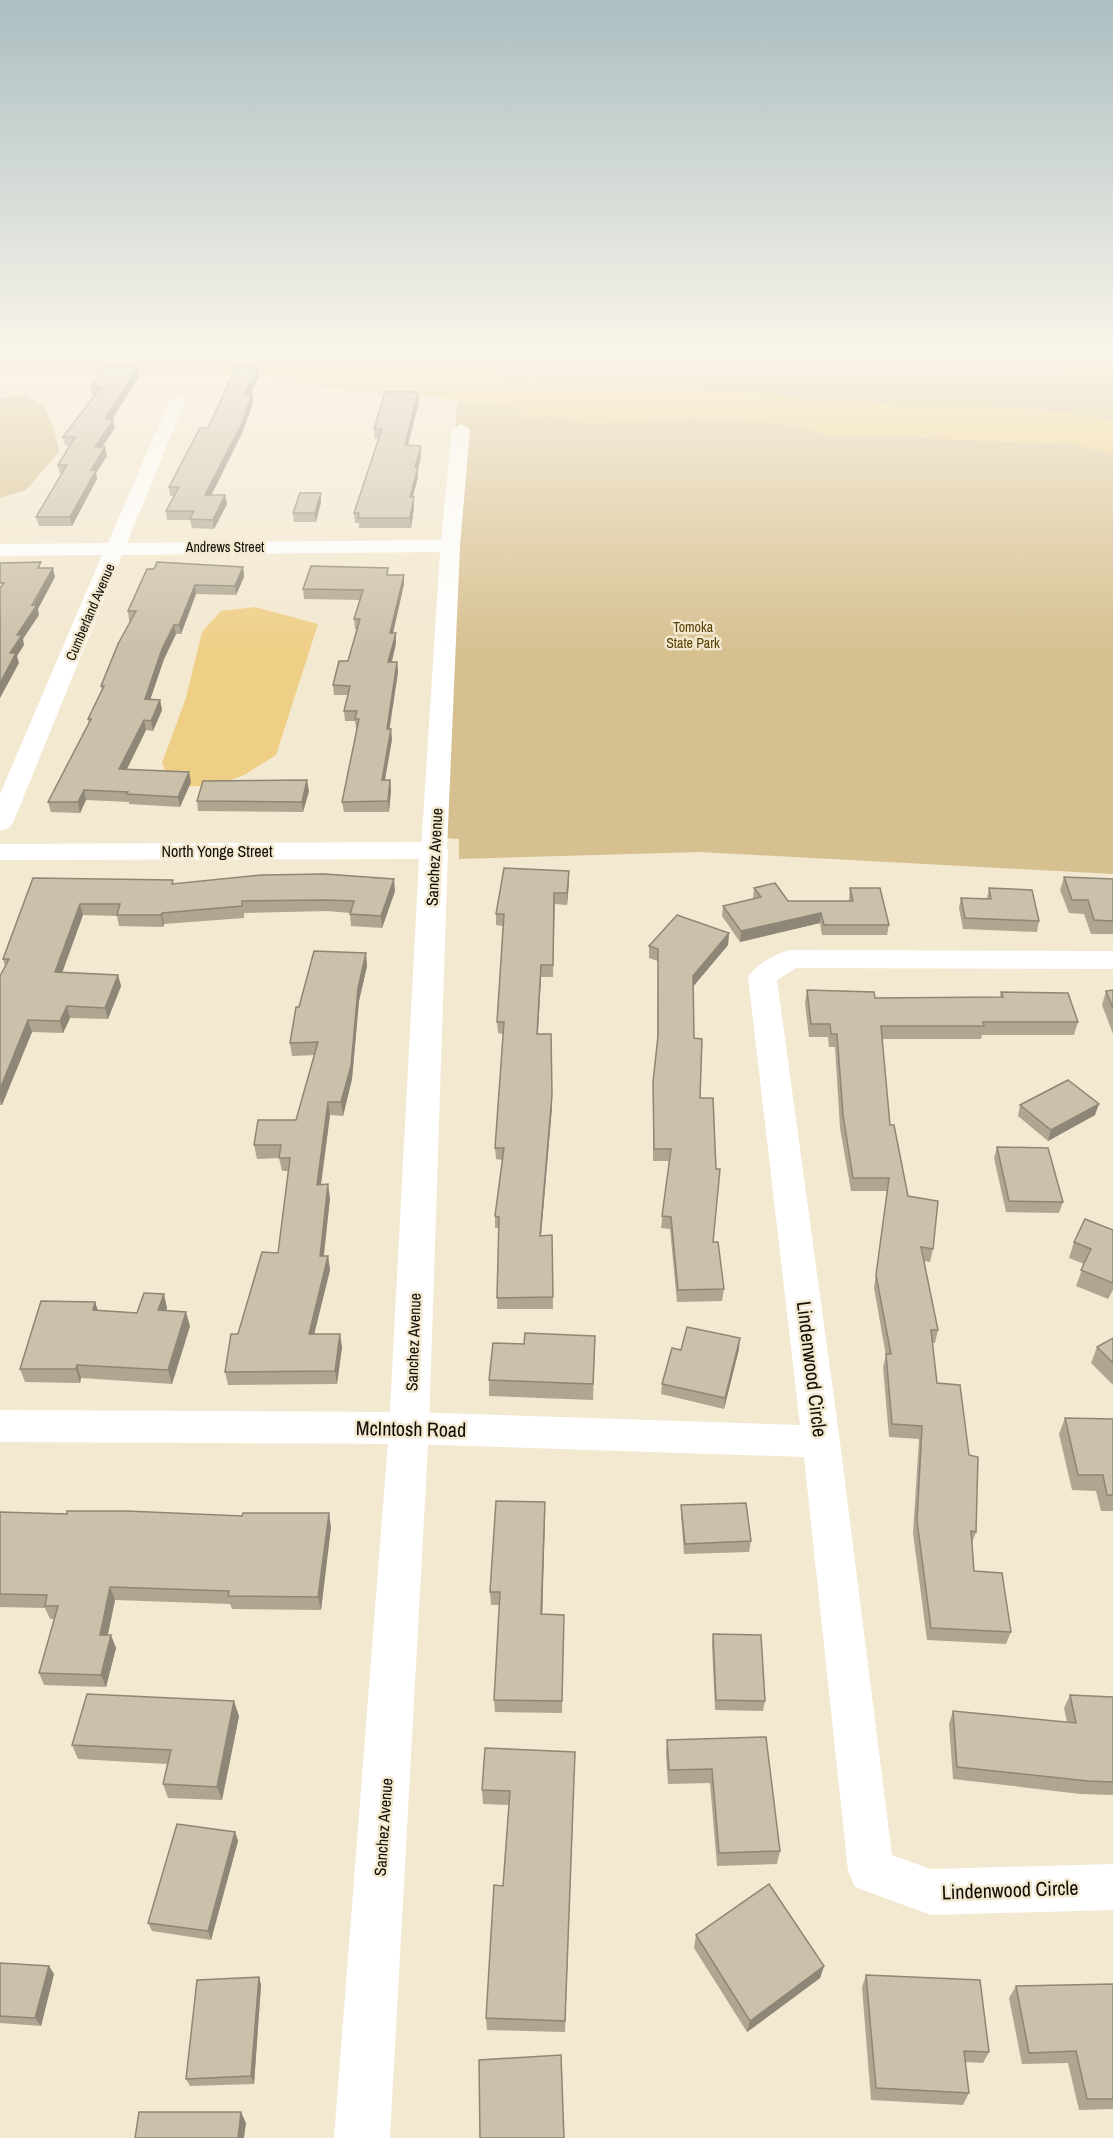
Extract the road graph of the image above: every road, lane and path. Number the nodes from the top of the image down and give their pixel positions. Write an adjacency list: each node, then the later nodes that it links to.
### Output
1 (156, 453): 4 (street, Cumberland Avenue)
2 (459, 453): 3 (street, Sanchez Avenue)
3 (450, 546): 4 (street, Andrews Street); 7 (street, Sanchez Avenue)
4 (117, 548): 5 (street, Andrews Street); 6 (street, Cumberland Avenue)
5 (0, 550)
6 (0, 823)
7 (434, 850): 8 (street, North Yonge Street); 11 (street, Sanchez Avenue)
8 (0, 852)
9 (1113, 960): 12 (street, Lindenwood Circle)
10 (0, 1426): 11 (street, McIntosh Road)
11 (409, 1428): 12 (street, McIntosh Road); 14 (street, Sanchez Avenue)
12 (821, 1442): 13 (street, Lindenwood Circle)
13 (1113, 1887)
14 (362, 2138)

